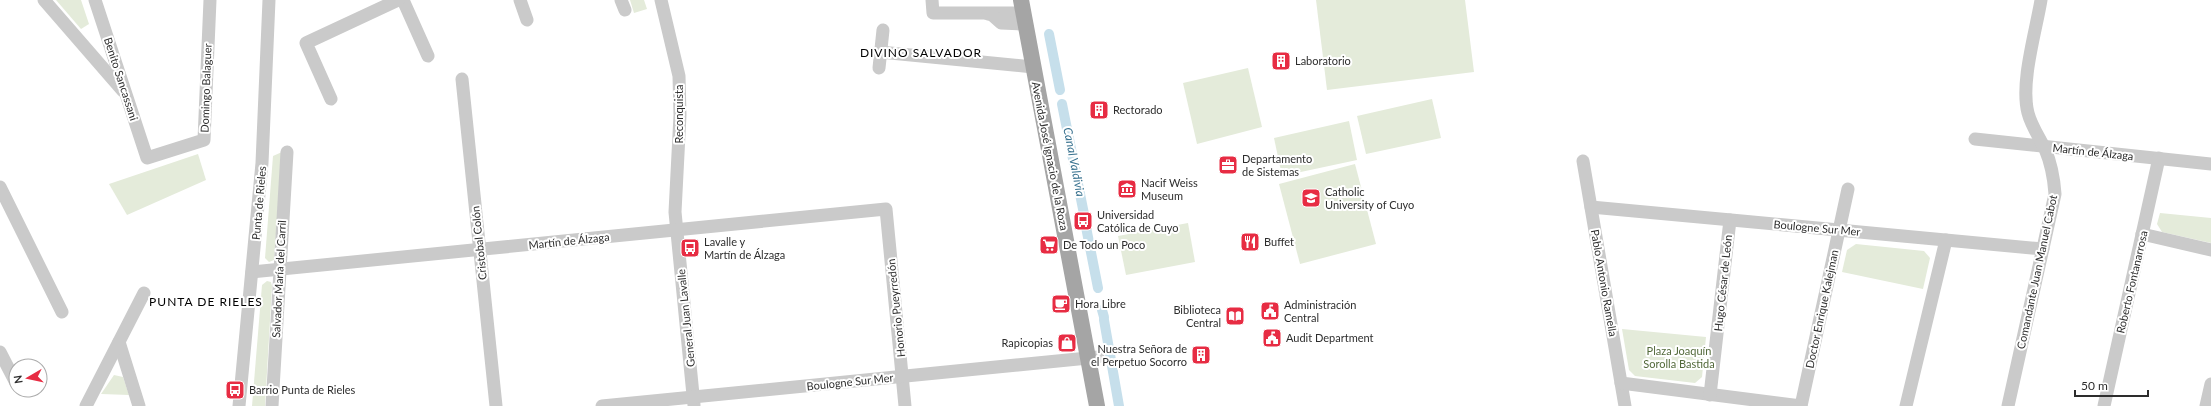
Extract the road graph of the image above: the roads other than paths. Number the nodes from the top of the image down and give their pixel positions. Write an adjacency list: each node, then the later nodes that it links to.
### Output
1 (44, 0): 19 (street)
2 (95, 0): 19 (street, Benito Sancassani)
3 (210, 0): 24 (street, Domingo Balaguer)
4 (269, 0): 41 (street, Punta de Rieles)
5 (398, 0): 20 (street)
6 (403, 0): 15 (street)
7 (520, 0): 12 (street)
8 (661, 0): 33 (street, Reconquista)
9 (932, 0): 11 (street)
10 (2041, 0): 22 (street, Comandante Juan Manuel Cabot)
11 (1025, 9): 16 (main road, Avenida José Ignacio de la Roza); 46 (main road, Avenida José Ignacio de la Roza)
12 (527, 20)
13 (883, 30): 14 (street)
14 (880, 52): 16 (street); 17 (street)
15 (428, 56)
16 (1033, 66): 46 (main road, Avenida José Ignacio de la Roza)
17 (879, 68)
18 (462, 79): 38 (street, Cristobal Colón)
19 (126, 95): 24 (street, Benito Sancassani)
20 (331, 99)
21 (1975, 140): 22 (street, Martín de Álzaga)
22 (2044, 146): 25 (street, Martín de Álzaga); 37 (street, Comandante Juan Manuel Cabot)
23 (287, 152): 40 (street, Salvador María del Carril)
24 (147, 158)
25 (2159, 158): 27 (street, Martín de Álzaga); 35 (street, Roberto Fontanarrosa)
26 (1583, 161): 30 (street, Pablo Antonio Ramella)
27 (2211, 164)
28 (0, 188): 43 (street)
29 (1848, 189): 34 (street, Doctor Enrique Kalejman)
30 (1591, 207): 32 (street, Boulogne Sur Mer); 49 (street, Pablo Antonio Ramella)
31 (886, 209): 33 (street, Martín de Álzaga); 48 (street, Honorio Pueyrredón)
32 (1730, 220): 34 (street, Boulogne Sur Mer); 51 (street, Hugo César de León)
33 (677, 230): 38 (street, Martín de Álzaga); 52 (street, General Juan Lavalle)
34 (1840, 230): 36 (street, Boulogne Sur Mer); 63 (street, Doctor Enrique Kalejman)
35 (2142, 234): 39 (street); 66 (street, Roberto Fontanarrosa)
36 (1946, 240): 37 (street, Boulogne Sur Mer); 64 (street)
37 (2043, 249): 65 (street, Comandante Juan Manuel Cabot)
38 (480, 250): 40 (street, Martín de Álzaga); 57 (street, Cristobal Colón)
39 (2211, 250)
40 (279, 270): 41 (street, Martín de Álzaga); 56 (street, Salvador María del Carril)
41 (252, 272): 55 (street, Punta de Rieles)
42 (144, 293): 44 (street)
43 (62, 312)
44 (119, 342): 53 (street); 54 (street)
45 (0, 352): 47 (street)
46 (1094, 358): 48 (street, Boulogne Sur Mer); 60 (main road, Avenida José Ignacio de la Roza); 61 (main road, Avenida José Ignacio de la Roza)
47 (8, 368)
48 (902, 376): 52 (street, Boulogne Sur Mer); 59 (street, Honorio Pueyrredón)
49 (1621, 383): 51 (street); 62 (street, Pablo Antonio Ramella)
50 (2211, 384): 67 (street)
51 (1710, 395): 63 (street)
52 (694, 402): 58 (street, Boulogne Sur Mer)
53 (86, 406)
54 (139, 406)
55 (239, 406)
56 (272, 406)
57 (496, 406)
58 (602, 406)
59 (905, 406)
60 (1097, 406)
61 (1106, 406)
62 (1625, 406)
63 (1801, 406)
64 (1906, 406)
65 (2008, 406)
66 (2104, 406)
67 (2206, 406)

